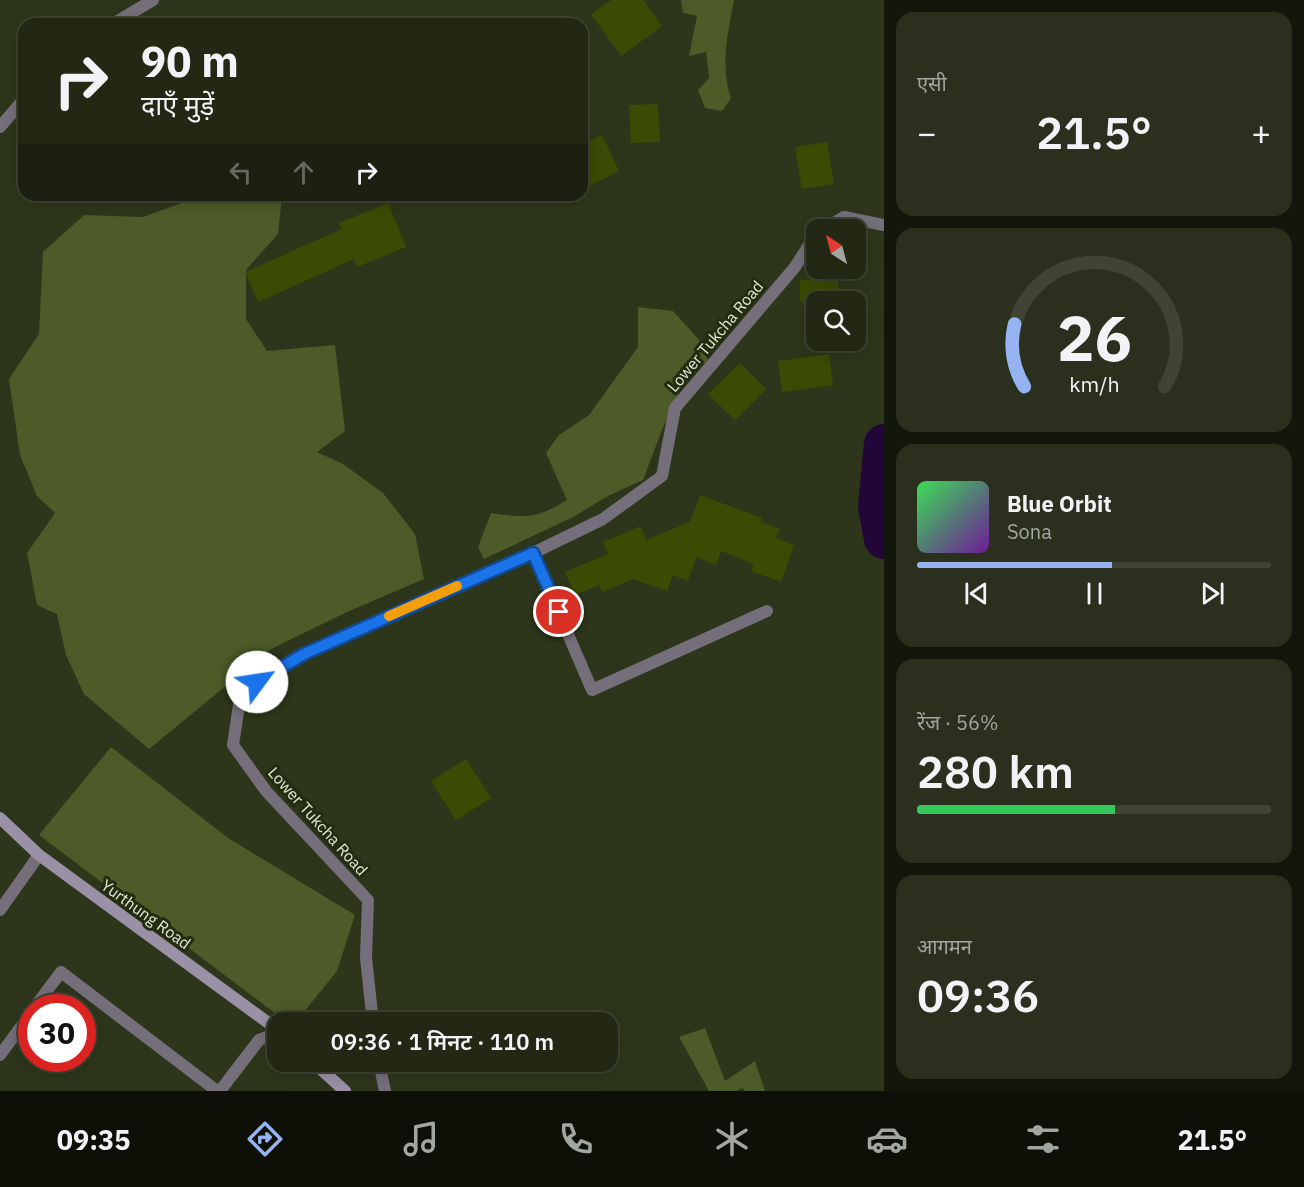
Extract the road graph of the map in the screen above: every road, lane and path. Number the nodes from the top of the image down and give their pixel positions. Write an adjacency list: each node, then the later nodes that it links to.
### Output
1 (153, 0): 2 (street)
2 (123, 18)
3 (18, 106): 4 (street)
4 (0, 127)
5 (866, 221): 6 (street)
6 (884, 225)
7 (806, 250): 8 (street, Lower Tukcha Road)
8 (533, 553): 9 (street); 16 (street, Lower Tukcha Road)
9 (767, 611)
10 (0, 818): 11 (main road, Yurthung Road)
11 (39, 855): 12 (street); 17 (main road, Yurthung Road)
12 (0, 910)
13 (44, 994): 14 (street)
14 (90, 994)
15 (96, 998): 23 (street)
16 (372, 1012)
17 (267, 1024)
18 (18, 1031): 20 (street)
19 (267, 1037): 23 (street)
20 (0, 1055)
21 (324, 1072): 24 (main road)
22 (381, 1072): 25 (street)
23 (219, 1091)
24 (345, 1091)
25 (385, 1091)

